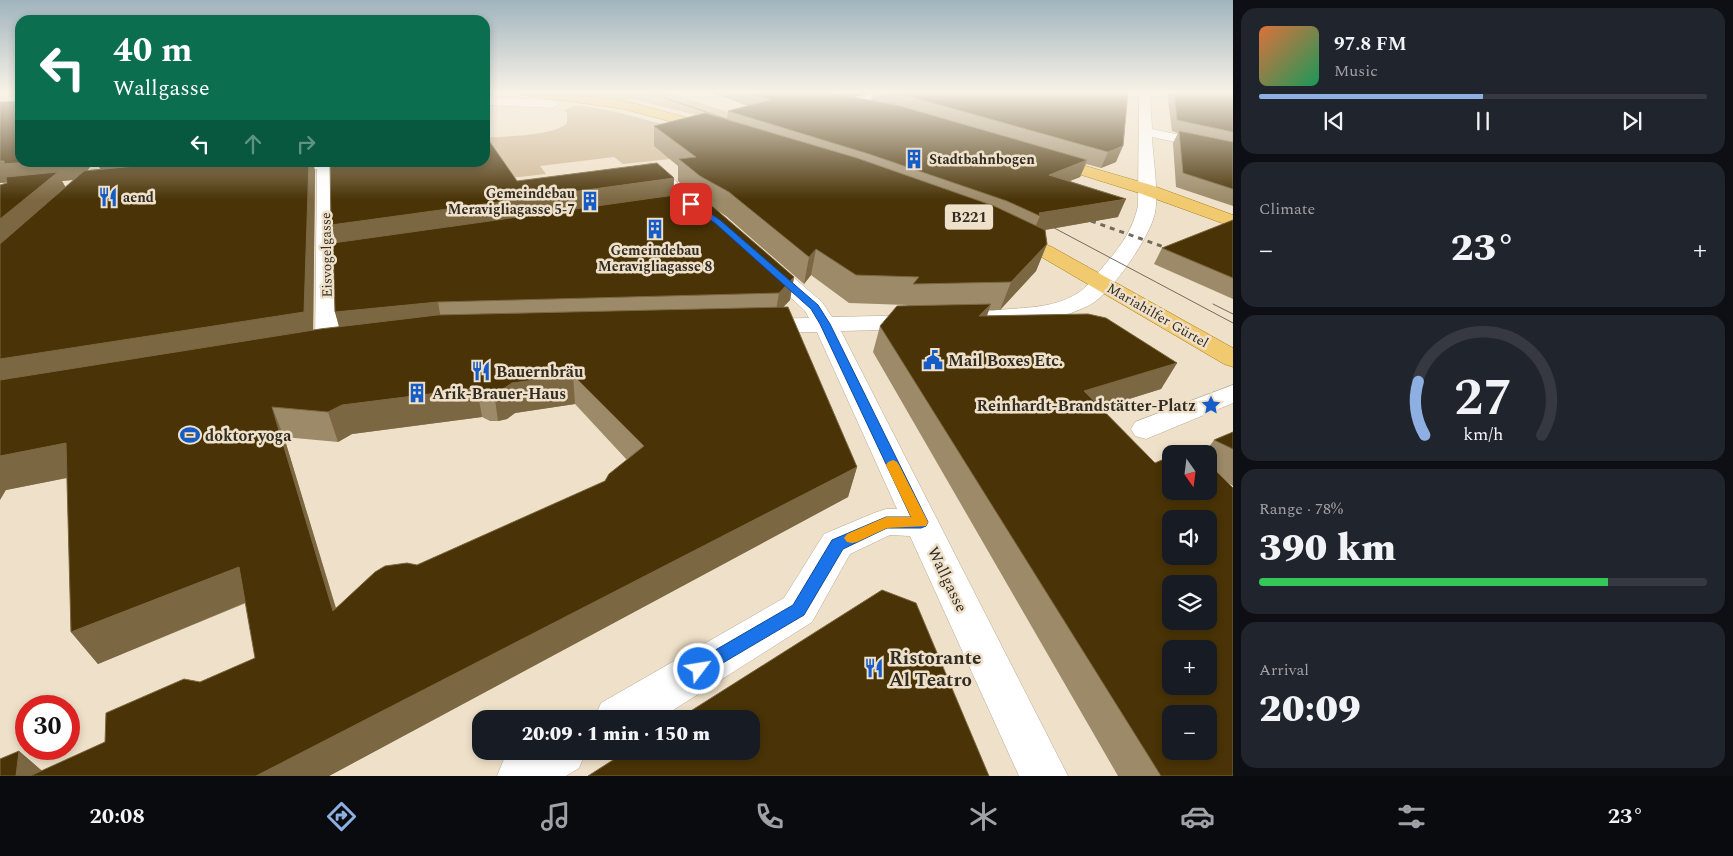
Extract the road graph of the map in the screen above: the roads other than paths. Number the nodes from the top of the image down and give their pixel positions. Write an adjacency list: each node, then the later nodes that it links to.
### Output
1 (711, 128): 4 (main road)
2 (1146, 128): 3 (street, Mariahilfer Gürtel)
3 (1146, 132): 5 (street); 11 (street, Mariahilfer Gürtel)
4 (729, 133)
5 (1233, 150)
6 (1033, 155): 11 (main road)
7 (286, 167): 10 (street)
8 (325, 167): 17 (street, Eisvogelgasse)
9 (651, 168): 14 (street)
10 (266, 169)
11 (1145, 189): 12 (main road); 18 (street, Mariahilfer Gürtel)
12 (1233, 221)
13 (993, 225): 18 (main road, B221)
14 (725, 228)
15 (747, 248): 19 (street, Wallgasse)
16 (385, 250): 17 (street)
17 (326, 259): 21 (street, Eisvogelgasse)
18 (1102, 283): 19 (street); 22 (main road, Mariahilfer Gürtel / B221)
19 (825, 324): 20 (street); 25 (street, Wallgasse)
20 (740, 326)
21 (328, 348)
22 (1233, 359)
23 (1233, 393): 24 (street)
24 (1146, 429)
25 (921, 522): 26 (street); 29 (street, Wallgasse)
26 (632, 710)
27 (547, 760): 28 (street)
28 (521, 776)
29 (1044, 776)

